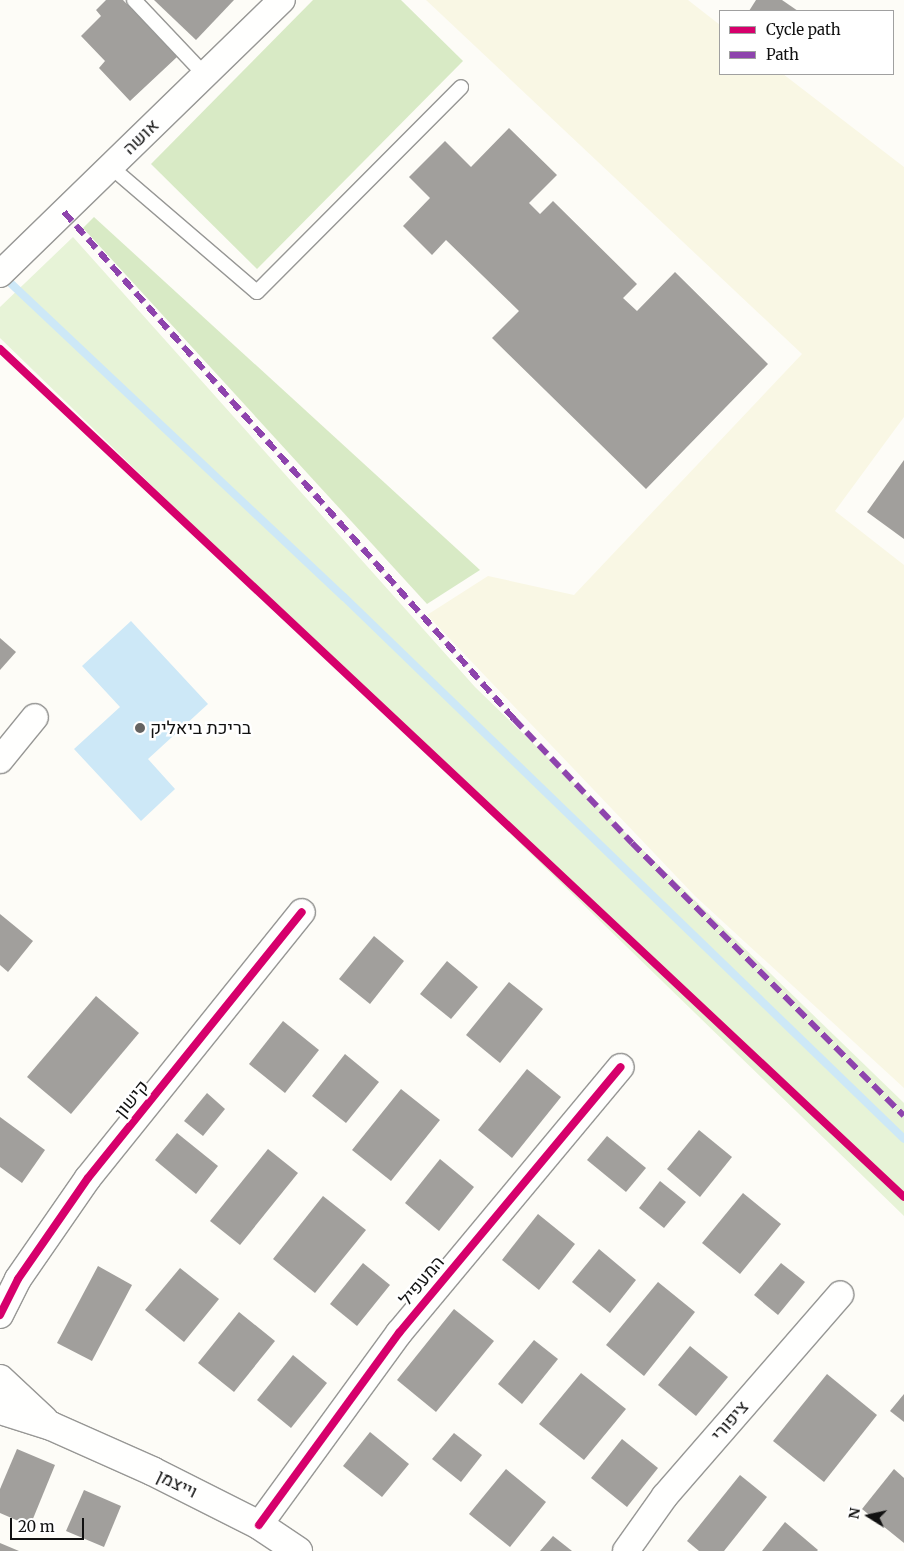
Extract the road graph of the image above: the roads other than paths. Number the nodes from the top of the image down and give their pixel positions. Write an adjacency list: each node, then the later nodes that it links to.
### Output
1 (134, 0): 3 (lane)
2 (282, 0): 3 (street, אושה)
3 (205, 75): 5 (street, אושה)
4 (461, 87): 5 (lane)
5 (111, 167): 6 (street, אושה)
6 (9, 266)
7 (35, 718): 8 (street)
8 (0, 760)
9 (302, 912): 12 (street, קישון)
10 (621, 1066): 16 (street, המעפיל)
11 (840, 1295): 18 (street, ציפורי)
12 (0, 1315)
13 (0, 1379): 15 (street, וייצמן)
14 (0, 1410): 15 (street, וייצמן)
15 (51, 1426): 16 (street, וייצמן)
16 (258, 1525): 17 (street, וייצמן)
17 (298, 1551)
18 (626, 1551)

